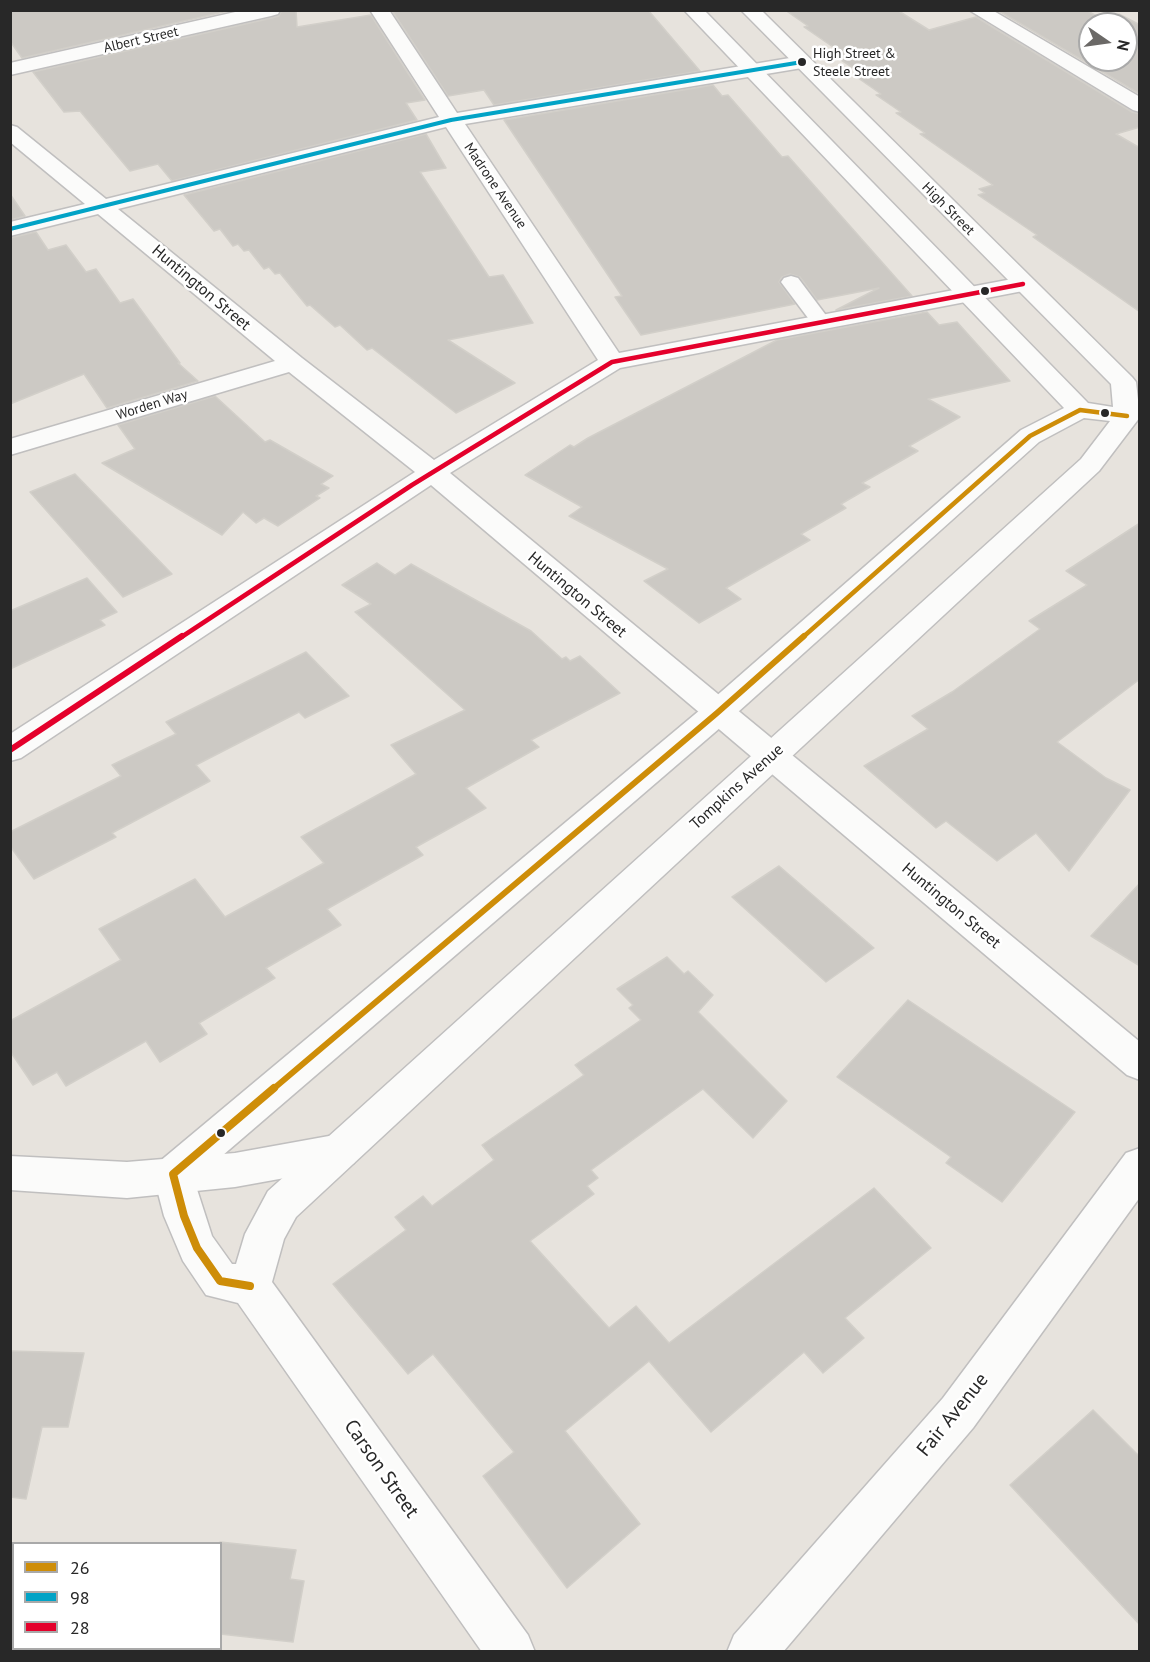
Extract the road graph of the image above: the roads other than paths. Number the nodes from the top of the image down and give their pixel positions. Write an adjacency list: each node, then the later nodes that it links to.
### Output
1 (271, 10): 7 (street, Albert Street)
2 (379, 10): 10 (street, Madrone Avenue)
3 (693, 10): 8 (street)
4 (750, 10): 6 (street, High Street)
5 (978, 10): 9 (street)
6 (802, 62): 8 (street); 15 (street, High Street)
7 (10, 69)
8 (751, 70): 10 (street); 16 (street)
9 (1140, 106)
10 (451, 120): 12 (street); 18 (street, Madrone Avenue)
11 (10, 131): 12 (street, Huntington Street)
12 (101, 206): 13 (street); 19 (street, Huntington Street)
13 (10, 229)
14 (791, 282): 17 (lane)
15 (1023, 284): 16 (street); 21 (street, High Street)
16 (970, 294): 17 (street); 20 (street)
17 (821, 322): 18 (street)
18 (612, 362): 23 (street)
19 (293, 363): 22 (street, Worden Way); 23 (street, Huntington Street)
20 (1080, 410): 21 (street); 24 (street)
21 (1133, 413): 26 (street, Tompkins Avenue)
22 (10, 447)
23 (432, 472): 24 (street, Huntington Street); 25 (street)
24 (717, 713): 26 (street, Huntington Street); 31 (street)
25 (10, 750)
26 (771, 756): 27 (street, Huntington Street); 28 (street, Tompkins Avenue)
27 (1140, 1064)
28 (340, 1150): 31 (street); 32 (street, Tompkins Avenue)
29 (1140, 1165): 34 (street, Fair Avenue)
30 (10, 1173): 31 (street)
31 (173, 1174): 32 (street)
32 (250, 1286): 33 (street, Carson Street)
33 (511, 1652)
34 (751, 1652)

